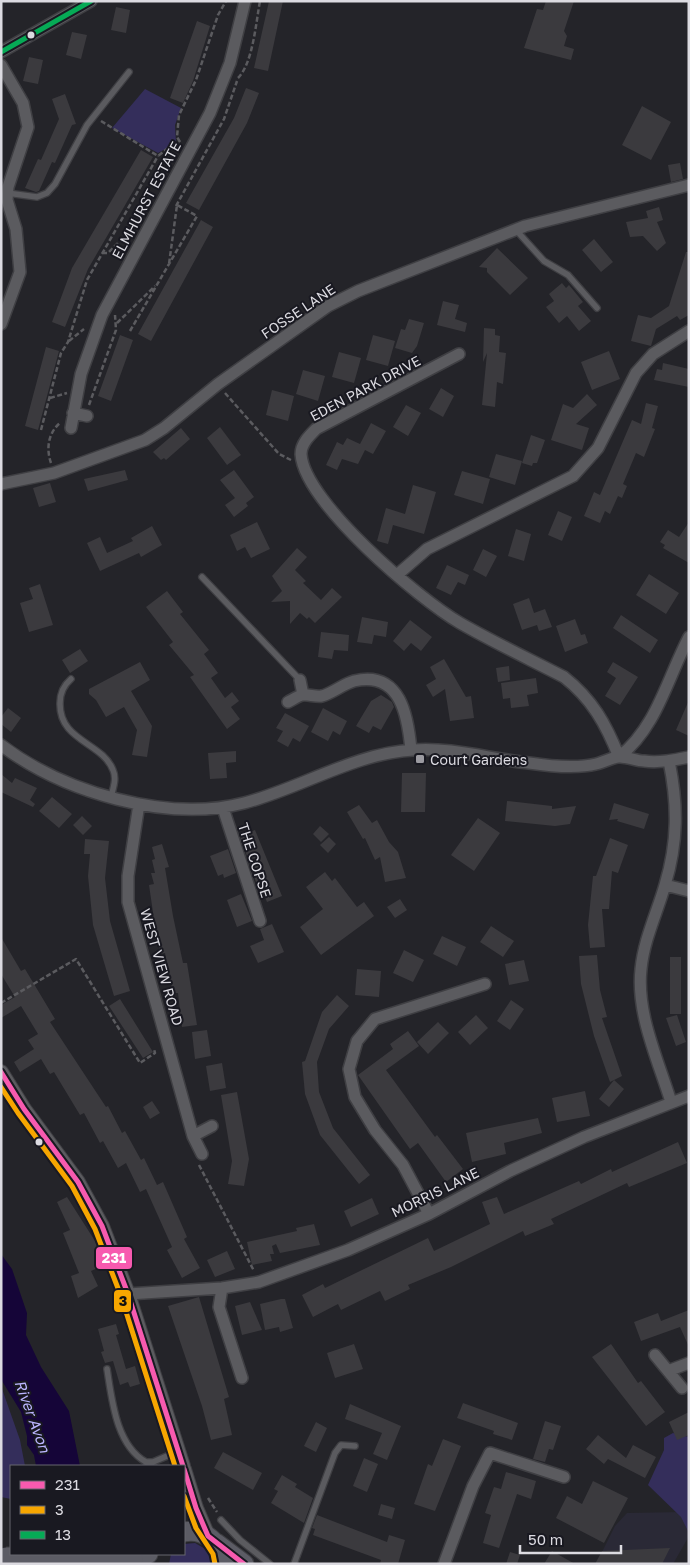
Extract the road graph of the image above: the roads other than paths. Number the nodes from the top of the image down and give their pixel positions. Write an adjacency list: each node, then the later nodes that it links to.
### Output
1 (91, 1): 3 (street)
2 (245, 1): 13 (street, ELMHURST ESTATE)
3 (1, 52)
4 (1, 66): 7 (street)
5 (129, 72): 7 (lane)
6 (689, 185): 8 (street, FOSSE LANE)
7 (7, 193): 10 (street)
8 (516, 230): 9 (lane); 16 (street, FOSSE LANE)
9 (597, 308)
10 (1, 324)
11 (689, 332): 17 (street)
12 (460, 354): 17 (street, EDEN PARK DRIVE)
13 (72, 414): 14 (street); 15 (street, ELMHURST ESTATE)
14 (88, 416)
15 (71, 428)
16 (1, 484)
17 (397, 575): 26 (street, EDEN PARK DRIVE)
18 (202, 577): 21 (lane)
19 (688, 641): 26 (street)
20 (71, 679): 29 (lane)
21 (300, 680): 22 (street)
22 (303, 695): 23 (street); 25 (street)
23 (288, 702)
24 (1, 745): 29 (street)
25 (411, 750): 26 (street); 31 (street)
26 (619, 757): 28 (street)
27 (689, 757): 28 (street)
28 (669, 761): 32 (street)
29 (110, 797): 30 (street)
30 (139, 804): 31 (street); 39 (street, WEST VIEW ROAD)
31 (223, 808): 34 (street, THE COPSE)
32 (665, 885): 33 (street); 38 (street)
33 (689, 891)
34 (260, 921)
35 (485, 984): 40 (street)
36 (1, 1072): 42 (street)
37 (689, 1096): 38 (street, MORRIS LANE)
38 (671, 1102): 40 (street, MORRIS LANE)
39 (212, 1126)
40 (429, 1214): 41 (street, MORRIS LANE)
41 (222, 1288): 42 (street, MORRIS LANE); 47 (street)
42 (128, 1294): 50 (street)
43 (655, 1354): 46 (street)
44 (689, 1363): 46 (street)
45 (107, 1369): 50 (lane)
46 (668, 1370): 48 (street)
47 (242, 1378)
48 (682, 1388)
49 (355, 1446): 62 (lane)
50 (176, 1452): 51 (street)
51 (181, 1465)
52 (185, 1476): 56 (street)
53 (564, 1477): 63 (street)
54 (221, 1520): 61 (lane)
55 (185, 1532): 56 (highway)
56 (212, 1539): 59 (highway); 60 (highway)
57 (140, 1556): 58 (highway, bridge)
58 (4, 1557)
59 (223, 1564)
60 (244, 1564)
61 (270, 1564)
62 (294, 1564)
63 (444, 1564)

